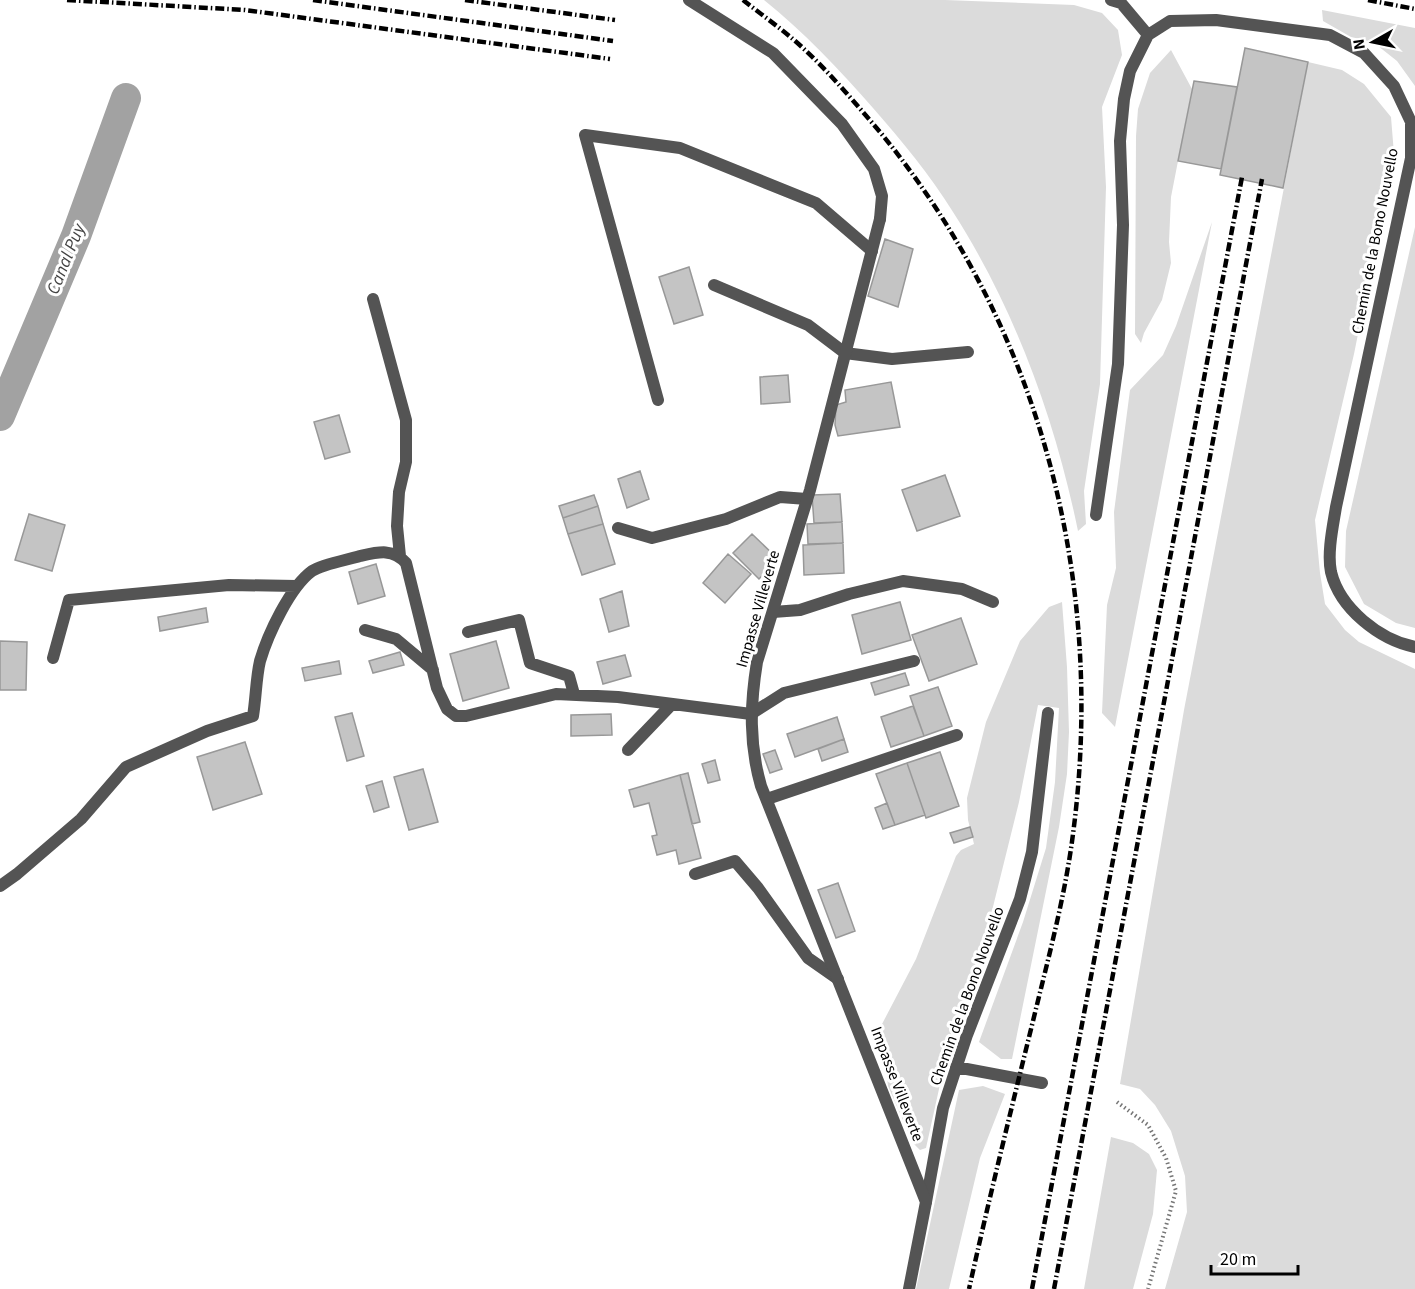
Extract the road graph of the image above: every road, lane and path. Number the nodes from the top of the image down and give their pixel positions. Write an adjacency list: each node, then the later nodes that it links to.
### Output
1 (689, 0): 4 (street, Impasse Villeverte)
2 (1111, 0): 3 (street)
3 (1148, 35): 11 (street); 19 (street, Chemin de la Bono Nouvello)
4 (872, 251): 8 (street, Impasse Villeverte); 9 (street)
5 (714, 285): 8 (street)
6 (374, 299): 13 (street)
7 (968, 352): 8 (street)
8 (845, 353): 10 (street, Impasse Villeverte)
9 (658, 400)
10 (807, 499): 12 (street); 16 (street, Impasse Villeverte)
11 (1096, 515)
12 (618, 528)
13 (400, 556): 14 (street); 22 (street)
14 (296, 586): 20 (street); 31 (street)
15 (993, 602): 16 (street)
16 (773, 612): 26 (street, Impasse Villeverte)
17 (365, 630): 22 (street)
18 (468, 632): 23 (street)
19 (1415, 647)
20 (53, 658)
21 (914, 661): 26 (street)
22 (433, 670): 23 (street)
23 (574, 694): 24 (street)
24 (672, 704): 26 (street); 28 (street)
25 (1048, 713): 33 (street, Chemin de la Bono Nouvello)
26 (751, 714): 29 (street, Impasse Villeverte)
27 (957, 735): 29 (street)
28 (628, 750)
29 (766, 799): 32 (street, Impasse Villeverte)
30 (695, 874): 32 (street)
31 (0, 886)
32 (838, 979): 36 (street, Impasse Villeverte)
33 (956, 1067): 34 (street); 36 (street, Chemin de la Bono Nouvello)
34 (1042, 1083)
35 (1117, 1102): 38 (path)
36 (926, 1202): 37 (street, Chemin de la Bono Nouvello)
37 (909, 1289)
38 (1148, 1289)

